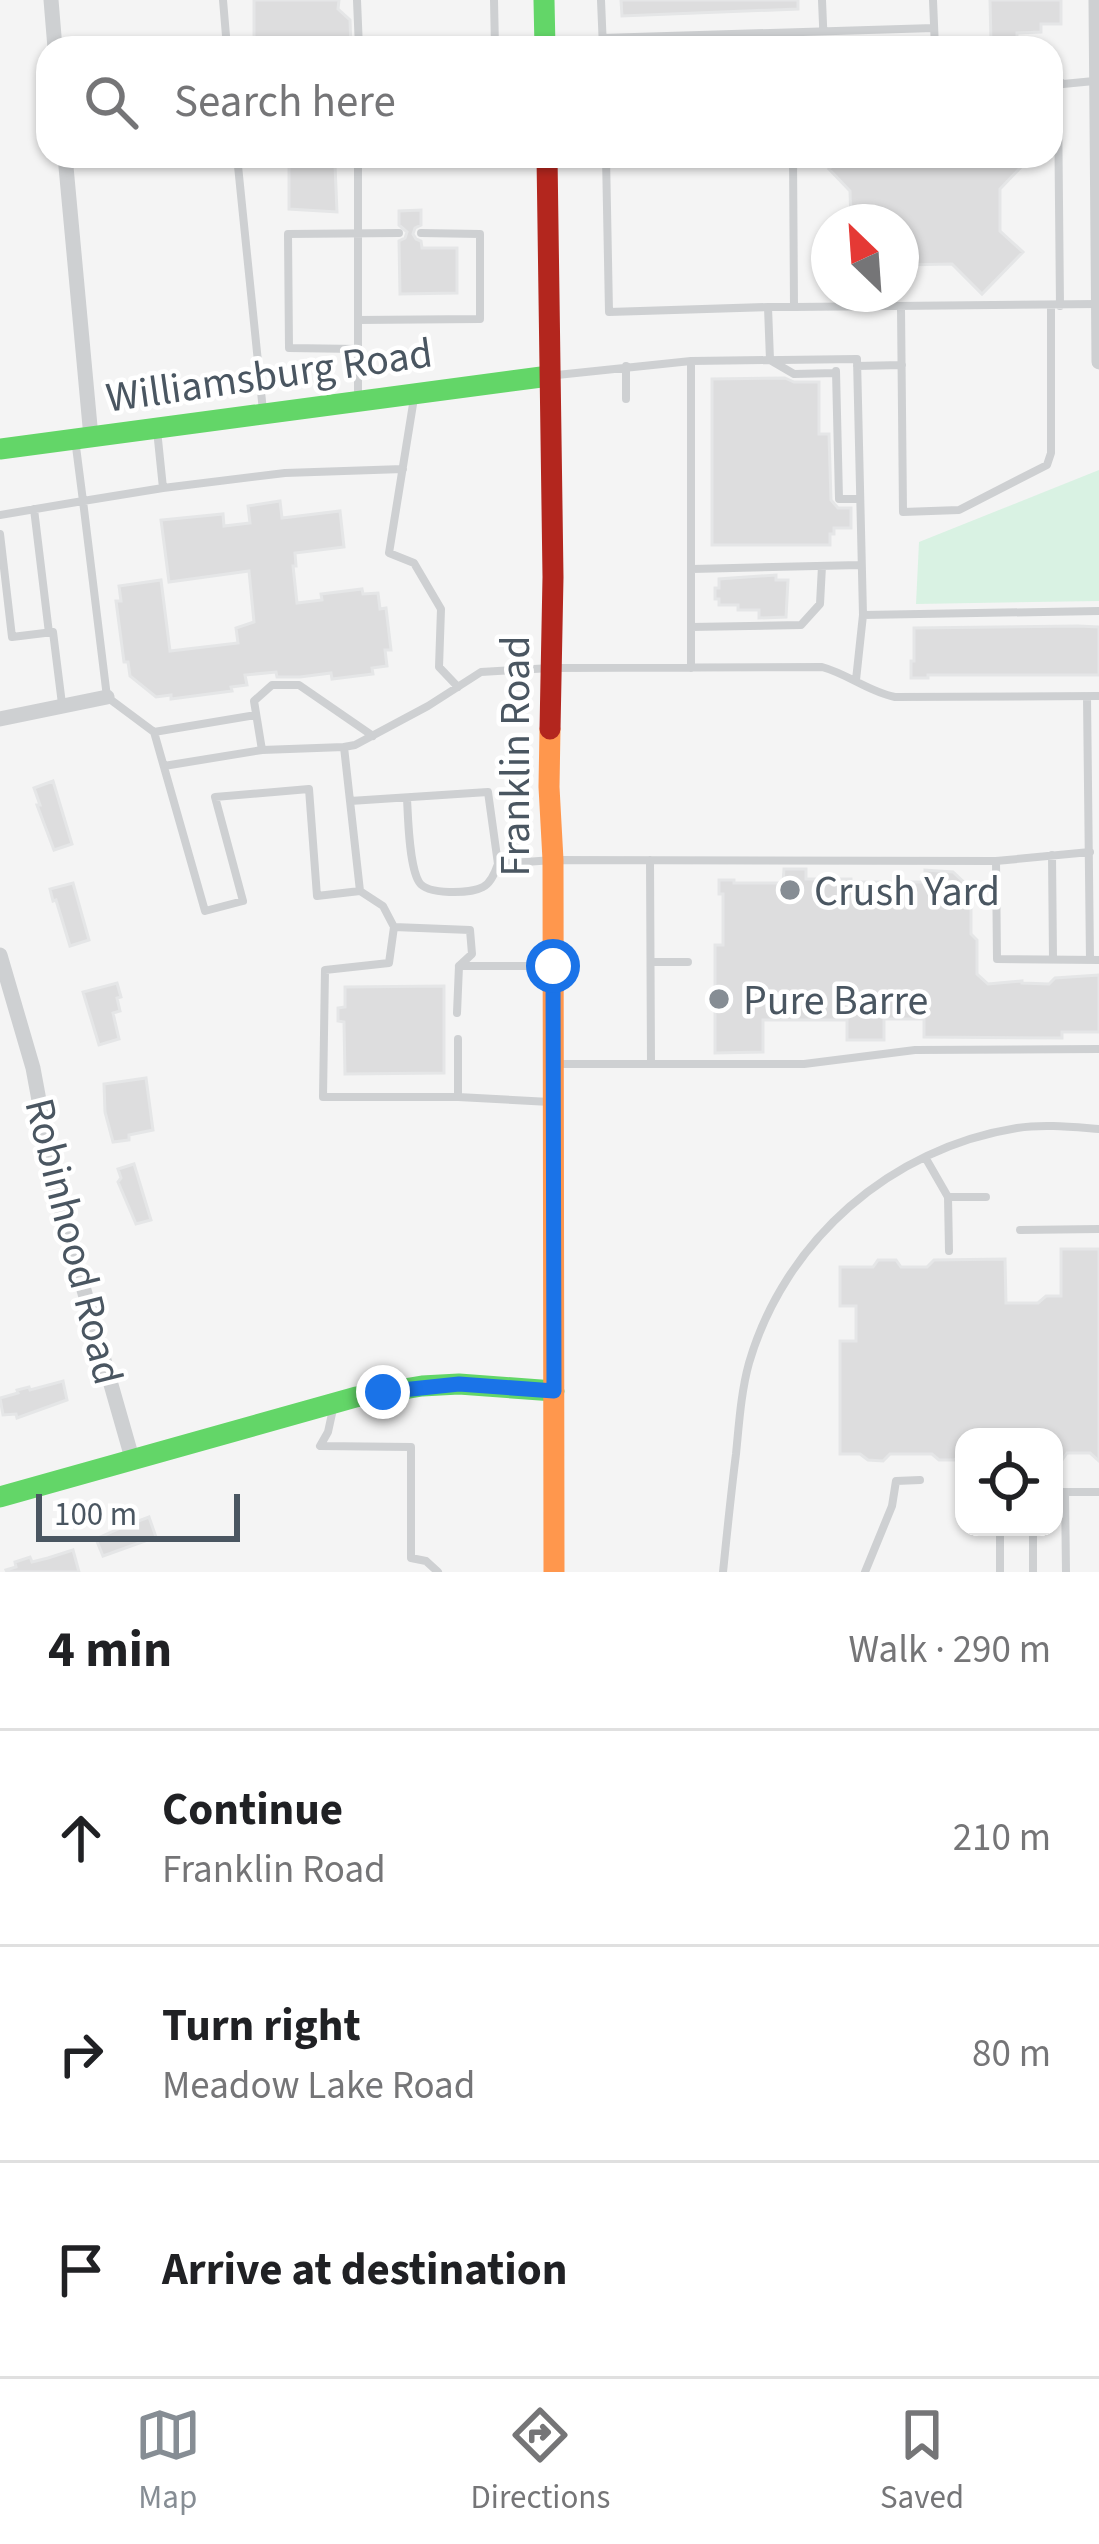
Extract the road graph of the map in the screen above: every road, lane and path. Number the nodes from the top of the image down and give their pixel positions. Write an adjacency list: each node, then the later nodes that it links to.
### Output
1 (51, 0): 12 (street)
2 (223, 0): 13 (lane)
3 (357, 0): 14 (lane)
4 (494, 0): 15 (lane)
5 (544, 0): 16 (main road)
6 (601, 0): 17 (lane)
7 (822, 0): 11 (lane)
8 (933, 0): 10 (lane)
9 (1096, 0): 20 (street)
10 (934, 28): 11 (lane); 19 (lane)
11 (824, 33): 18 (lane)
12 (55, 36)
13 (226, 36)
14 (358, 36)
15 (495, 36)
16 (545, 36)
17 (603, 36)
18 (758, 36)
19 (934, 36)
20 (1098, 81): 21 (lane); 32 (street)
21 (1063, 84)
22 (66, 168): 57 (street)
23 (239, 168): 55 (lane)
24 (358, 168): 31 (lane)
25 (547, 168): 49 (main road, Franklin Road)
26 (606, 168): 34 (lane)
27 (793, 168): 35 (lane)
28 (1054, 168): 33 (lane)
29 (422, 232): 39 (lane)
30 (399, 233): 31 (lane)
31 (358, 234): 39 (lane); 40 (lane)
32 (1097, 304): 33 (lane); 44 (street)
33 (1055, 306): 37 (lane); 45 (lane)
34 (768, 307): 35 (lane); 42 (lane)
35 (794, 307): 36 (lane)
36 (811, 307)
37 (919, 308)
38 (902, 312): 45 (lane)
39 (358, 320): 40 (lane)
40 (358, 349): 52 (lane)
41 (836, 359): 42 (lane); 47 (lane); 48 (lane)
42 (770, 360): 43 (lane); 48 (lane)
43 (691, 361): 46 (lane); 70 (lane)
44 (1099, 362)
45 (902, 365): 47 (lane)
46 (626, 366): 49 (lane); 51 (lane)
47 (857, 366): 54 (lane)
48 (836, 374): 53 (lane)
49 (549, 376): 50 (main road, Williamsburg Road); 75 (main road, Franklin Road)
50 (415, 394): 52 (main road, Williamsburg Road); 61 (lane)
51 (626, 399)
52 (358, 402): 55 (main road, Williamsburg Road)
53 (836, 406): 54 (lane); 59 (lane)
54 (858, 406): 60 (lane)
55 (263, 414): 56 (main road, Williamsburg Road)
56 (157, 428): 57 (main road, Williamsburg Road); 62 (lane)
57 (83, 438): 58 (main road, Williamsburg Road); 64 (lane)
58 (0, 449)
59 (837, 449): 60 (lane); 63 (lane)
60 (859, 449): 63 (lane)
61 (403, 469): 62 (lane); 78 (lane)
62 (163, 488): 64 (lane)
63 (859, 499): 68 (lane)
64 (83, 501): 65 (lane); 80 (lane)
65 (34, 509): 66 (lane); 74 (lane)
66 (0, 515)
67 (0, 534): 74 (lane)
68 (860, 565): 69 (lane); 72 (lane)
69 (822, 566): 70 (lane); 73 (lane)
70 (692, 568): 73 (lane)
71 (1099, 611): 72 (lane)
72 (863, 615): 77 (lane)
73 (692, 627): 76 (lane)
74 (49, 633): 82 (lane)
75 (551, 668): 76 (lane); 78 (lane); 94 (main road, Franklin Road)
76 (691, 668): 77 (lane)
77 (856, 680): 81 (lane)
78 (458, 687): 86 (lane)
79 (1099, 696): 81 (lane)
80 (107, 697): 82 (street); 85 (lane)
81 (1088, 697): 92 (lane)
82 (62, 706): 84 (street)
83 (256, 715): 85 (lane); 86 (lane); 88 (lane)
84 (0, 719)
85 (154, 732): 89 (lane)
86 (373, 736): 87 (lane)
87 (344, 746): 88 (lane); 91 (lane)
88 (262, 750): 89 (lane)
89 (164, 766): 98 (lane)
90 (407, 797): 91 (lane); 97 (lane); 97 (lane)
91 (350, 801): 98 (lane)
92 (1090, 852): 93 (lane); 102 (lane)
93 (1052, 855): 96 (lane); 101 (lane)
94 (553, 860): 95 (lane); 97 (lane); 106 (main road, Franklin Road)
95 (650, 860): 96 (lane); 103 (lane)
96 (996, 861): 101 (lane)
97 (498, 864)
98 (360, 891): 99 (lane)
99 (394, 927): 105 (lane); 112 (lane)
100 (0, 955): 123 (street, Robinhood Road)
101 (1053, 959): 102 (lane)
102 (1094, 960)
103 (651, 962): 104 (lane); 111 (lane)
104 (688, 962)
105 (459, 966): 106 (lane); 107 (lane)
106 (553, 966): 110 (main road, Franklin Road)
107 (457, 1013)
108 (458, 1039): 112 (lane)
109 (1099, 1049): 111 (lane)
110 (553, 1064): 111 (lane); 113 (main road, Franklin Road)
111 (651, 1064)
112 (458, 1097): 113 (lane)
113 (553, 1102): 121 (main road, Franklin Road)
114 (1099, 1129): 115 (lane)
115 (925, 1157): 116 (lane); 133 (lane)
116 (948, 1196): 117 (lane); 120 (lane)
117 (986, 1197)
118 (1099, 1229): 119 (lane)
119 (1020, 1230)
120 (949, 1252)
121 (554, 1391): 122 (main road); 132 (main road, Franklin Road)
122 (332, 1402): 123 (main road); 131 (lane)
123 (132, 1458): 127 (main road)
124 (920, 1480): 134 (lane)
125 (1063, 1492): 126 (lane)
126 (1099, 1492)
127 (0, 1496)
128 (1000, 1536): 135 (lane)
129 (1033, 1536): 136 (lane)
130 (1063, 1536): 137 (lane)
131 (438, 1572)
132 (554, 1572)
133 (723, 1572)
134 (865, 1572)
135 (1000, 1572)
136 (1033, 1572)
137 (1066, 1572)

